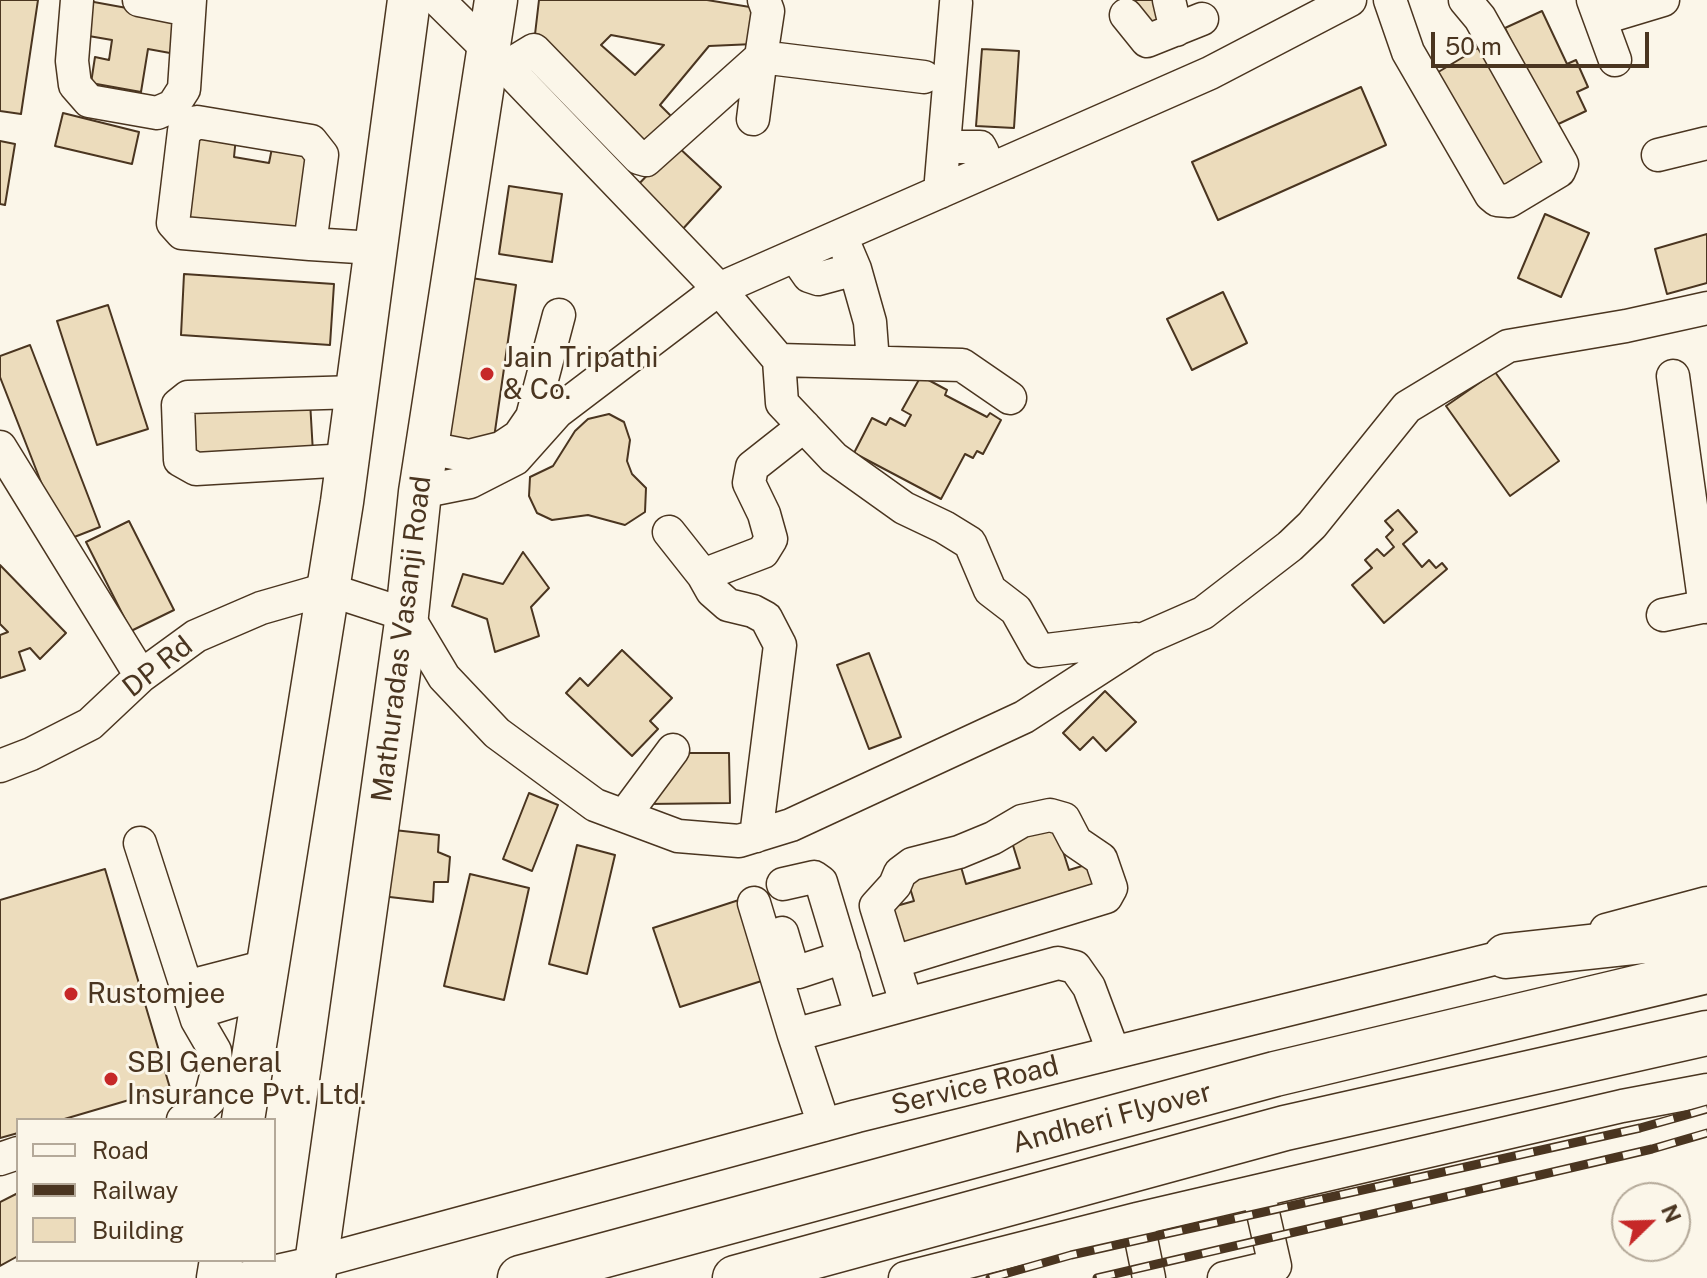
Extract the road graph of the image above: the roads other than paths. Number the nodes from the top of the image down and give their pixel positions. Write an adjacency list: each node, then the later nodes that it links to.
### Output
1 (77, 0): 12 (street)
2 (139, 0): 12 (street)
3 (409, 0): 29 (main road)
4 (438, 0): 17 (street)
5 (496, 0): 17 (main road, Mathuradas Vasanji Road)
6 (764, 0): 16 (street)
7 (1350, 0): 19 (street)
8 (1390, 0): 9 (street)
9 (1465, 0)
10 (1663, 0): 13 (street)
11 (956, 3): 23 (street)
12 (189, 5)
13 (1596, 9): 18 (street)
14 (1186, 12): 15 (street); 19 (street)
15 (1126, 15)
16 (761, 57): 17 (street); 20 (street); 21 (street)
17 (497, 58): 32 (street); 42 (main road, Mathuradas Vasanji Road)
18 (1615, 60)
19 (1210, 73): 25 (street)
20 (924, 77)
21 (753, 119)
22 (1707, 143): 24 (street)
23 (944, 147): 25 (street); 26 (street)
24 (1658, 155)
25 (982, 173): 26 (street)
26 (940, 192): 27 (street)
27 (841, 236): 30 (street); 31 (street)
28 (310, 244): 28 (street); 29 (street)
29 (376, 250): 38 (main road)
30 (795, 256): 31 (street); 32 (street)
31 (855, 269): 36 (street)
32 (719, 289): 35 (street); 44 (street)
33 (1707, 308): 51 (street)
34 (559, 315): 42 (street)
35 (779, 360): 36 (street); 40 (street)
36 (873, 362): 39 (street)
37 (1673, 376): 48 (street)
38 (357, 392): 43 (main road); 43 (street)
39 (1010, 398)
40 (804, 426): 46 (street); 51 (street)
41 (0, 447): 52 (street)
42 (428, 448): 44 (main road, Mathuradas Vasanji Road)
43 (348, 460): 47 (main road)
44 (420, 492): 49 (main road, Mathuradas Vasanji Road)
45 (669, 532): 46 (street)
46 (703, 575): 56 (street)
47 (327, 589): 49 (street); 52 (street, DP Rd); 65 (main road)
48 (1706, 607): 50 (street)
49 (407, 615): 55 (street); 78 (main road, Mathuradas Vasanji Road)
50 (1663, 615)
51 (1146, 638): 56 (street)
52 (141, 676): 54 (street, DP Rd)
53 (673, 750): 55 (street)
54 (0, 766)
55 (624, 816): 56 (street)
56 (756, 836)
57 (140, 843): 66 (street)
58 (769, 894): 62 (street); 62 (street); 70 (street)
59 (1707, 903): 61 (street, Service Road)
60 (1707, 934): 61 (highway)
61 (1506, 956): 71 (street, Service Road)
62 (844, 957): 68 (street)
63 (894, 962): 63 (street); 67 (street)
64 (1707, 971): 81 (highway, Andheri Flyover)
65 (265, 979): 66 (street); 74 (main road)
66 (190, 1000): 73 (street)
67 (906, 1003): 68 (street); 71 (street)
68 (861, 1015): 70 (street)
69 (1707, 1033): 82 (highway, Andheri Flyover)
70 (794, 1035): 75 (street)
71 (1113, 1051): 75 (street, Service Road)
72 (1707, 1090): 76 (street)
73 (187, 1118)
74 (243, 1118)
75 (824, 1125): 78 (street, Service Road)
76 (1258, 1191): 77 (street); 79 (street)
77 (1137, 1219): 83 (street); 84 (street)
78 (316, 1270): 80 (street, Service Road)
79 (1276, 1272): 85 (street)
80 (245, 1278)
81 (520, 1278)
82 (735, 1278)
83 (905, 1278)
84 (1149, 1278)
85 (1224, 1278)

